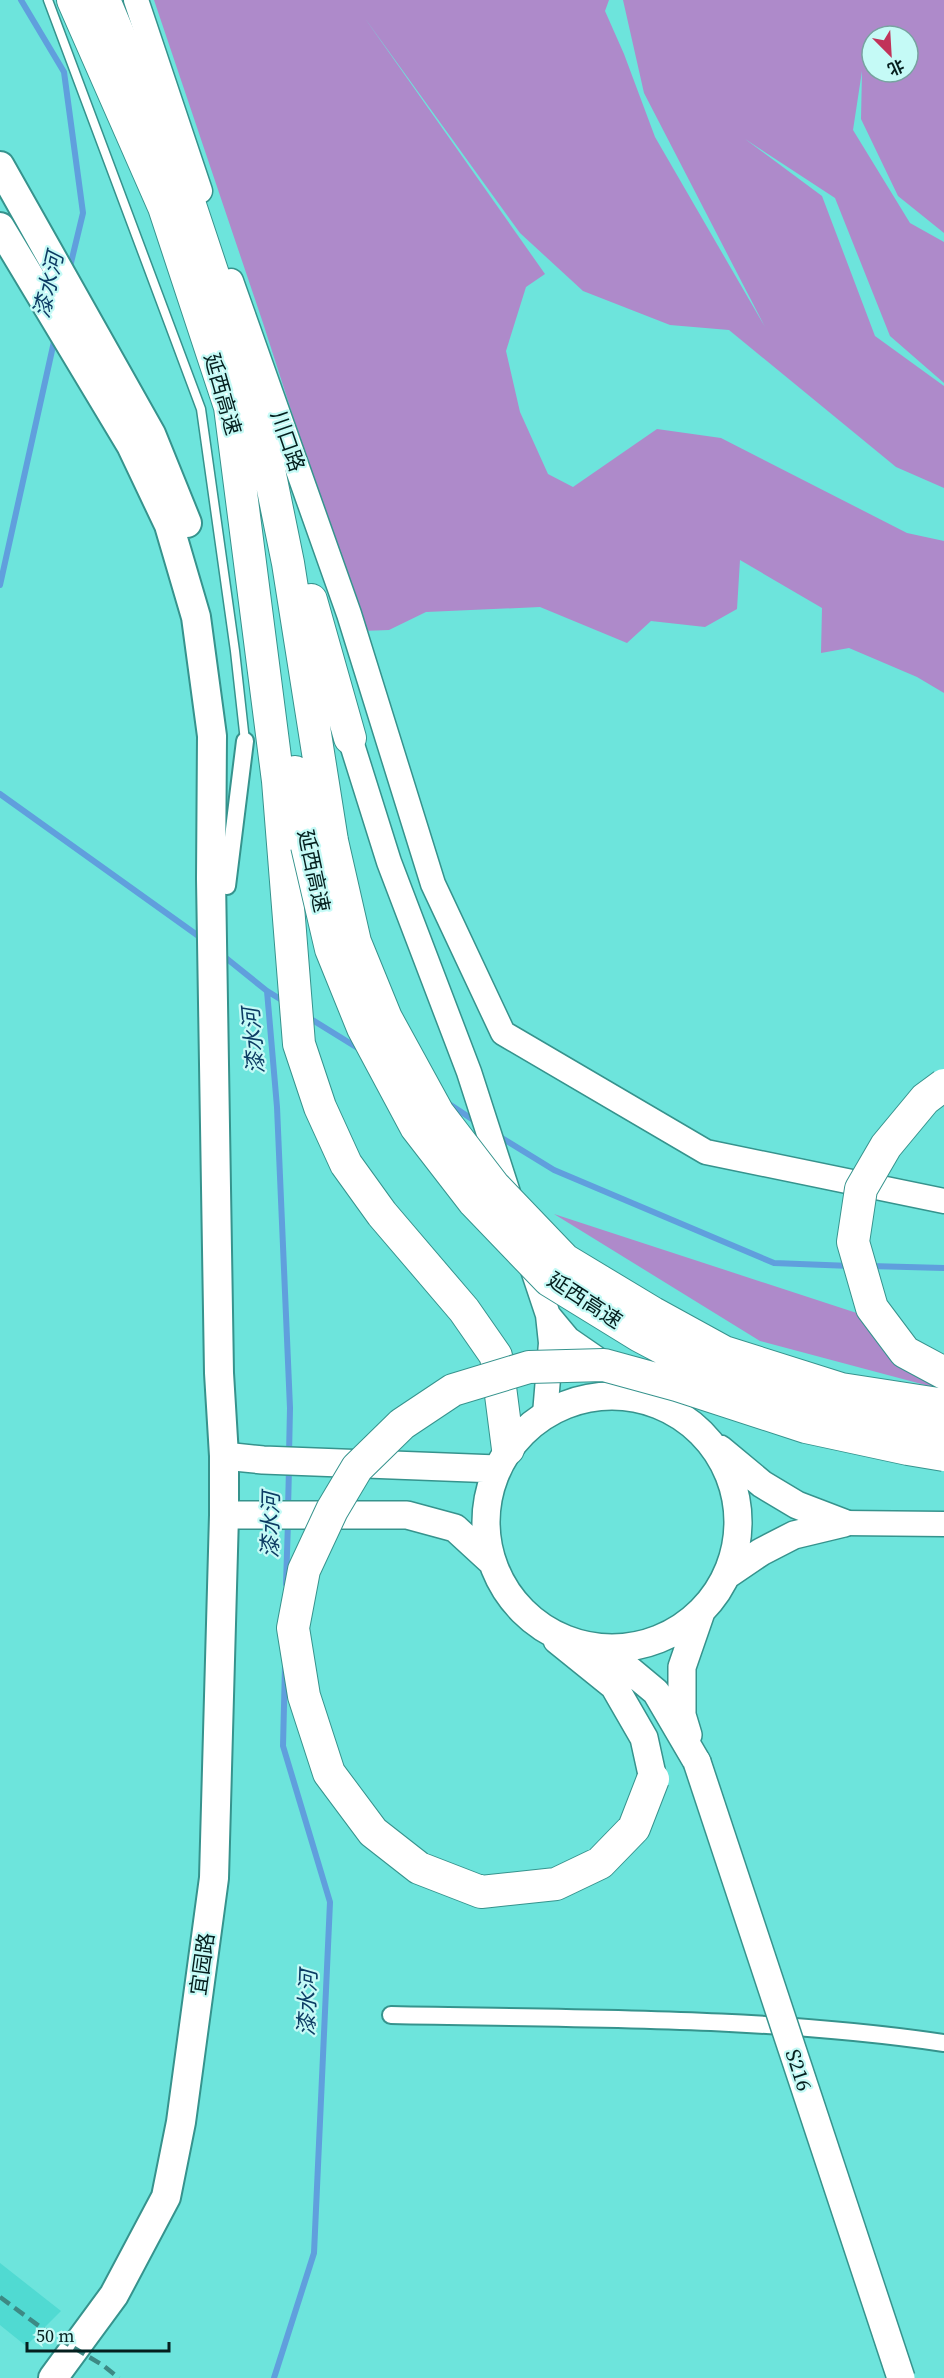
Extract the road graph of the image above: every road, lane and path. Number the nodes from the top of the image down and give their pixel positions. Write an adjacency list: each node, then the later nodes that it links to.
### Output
1 (48, 0): 9 (lane)
2 (74, 0): 7 (highway, 延西高速)
3 (104, 0): 7 (highway, 延西高速)
4 (136, 0): 11 (main road, 川口路)
5 (0, 166): 12 (highway)
6 (0, 227): 18 (highway)
7 (242, 404): 8 (highway); 10 (highway, 延西高速); 26 (highway)
8 (350, 738): 13 (main road)
9 (245, 741): 12 (street)
10 (320, 843): 19 (highway, 延西高速, bridge); 22 (highway, 延西高速, bridge)
11 (433, 884): 13 (main road); 15 (main road)
12 (227, 886): 18 (highway)
13 (429, 968): 16 (main road)
14 (944, 1085): 17 (highway, bridge)
15 (944, 1202)
16 (548, 1315): 20 (main road); 21 (main road)
17 (944, 1373)
18 (226, 1374): 25 (highway, 宜园路)
19 (944, 1405)
20 (668, 1408): 21 (main road); 23 (main road)
21 (545, 1414): 26 (main road)
22 (944, 1431)
23 (709, 1440): 28 (main road); 31 (main road)
24 (944, 1455): 36 (highway, bridge)
25 (224, 1456): 26 (main road); 27 (highway, 宜园路)
26 (502, 1459): 30 (main road)
27 (224, 1515): 30 (main road); 39 (highway, 宜园路)
28 (844, 1523): 29 (main road); 31 (main road)
29 (944, 1524)
30 (492, 1562): 33 (main road)
31 (727, 1575): 32 (main road)
32 (700, 1612): 34 (main road); 35 (main road)
33 (528, 1617): 34 (main road); 36 (main road)
34 (578, 1644): 35 (main road)
35 (697, 1762): 40 (main road, S216 / S216, bridge)
36 (653, 1779)
37 (391, 2015): 38 (street)
38 (944, 2043)
39 (53, 2378)
40 (901, 2378)

